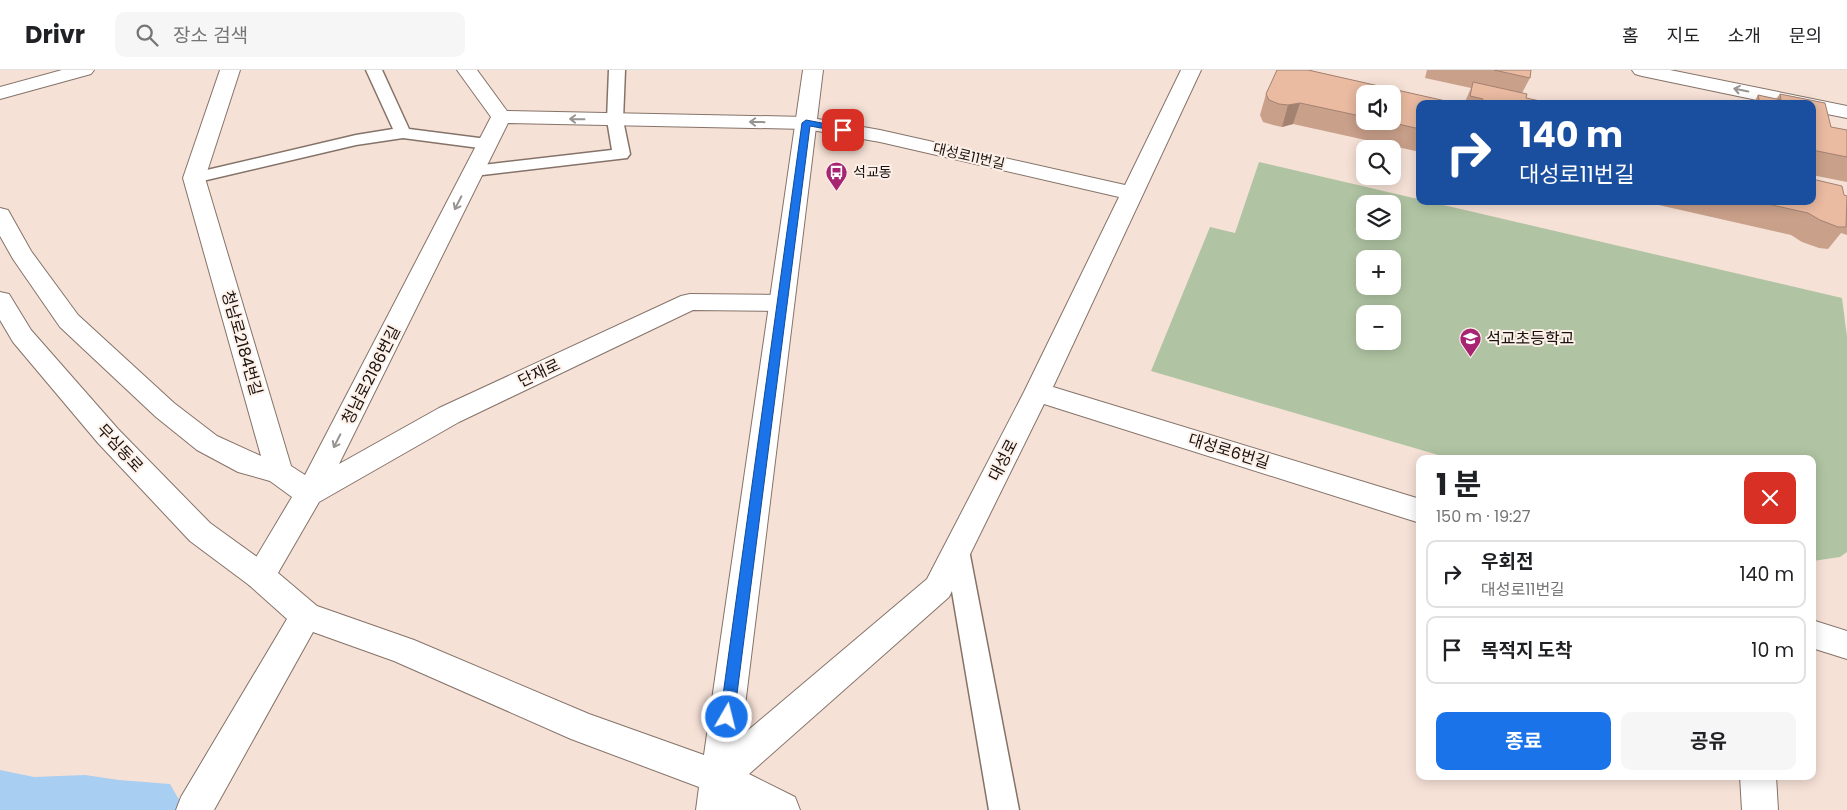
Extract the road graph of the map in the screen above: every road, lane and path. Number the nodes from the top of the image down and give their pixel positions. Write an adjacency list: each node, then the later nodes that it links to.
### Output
1 (84, 70): 9 (street)
2 (230, 70): 19 (street)
3 (374, 70): 16 (lane)
4 (467, 70): 13 (street)
5 (617, 70): 14 (lane)
6 (813, 70): 15 (street)
7 (1191, 70): 20 (street, 대성로)
8 (1642, 70): 10 (street, one-way to 8)
9 (0, 93)
10 (1787, 100)
11 (1816, 106): 12 (street)
12 (1847, 112)
13 (501, 117): 14 (street, one-way to 13); 17 (street, 청남로2186번길)
14 (615, 120): 15 (street, one-way to 14); 18 (lane)
15 (806, 123): 20 (street, 대성로11번길); 23 (street)
16 (403, 133): 17 (lane); 19 (lane)
17 (487, 144): 18 (street, 청남로2186번길)
18 (474, 171): 26 (street, 청남로2186번길, one-way to 26)
19 (194, 178): 25 (street, 청남로2184번길)
20 (1132, 193): 24 (street, 대성로)
21 (0, 215): 25 (street)
22 (0, 300): 29 (street, 무심동로)
23 (782, 303): 26 (street, 단재로); 34 (street)
24 (1037, 392): 27 (street, 대성로6번길); 28 (street, 대성로)
25 (279, 472): 26 (street)
26 (309, 494): 29 (street, 청남로2186번길)
27 (1416, 510)
28 (957, 550): 34 (street, 대성로); 38 (lane)
29 (260, 576): 30 (street, 무심동로)
30 (306, 616): 34 (street); 35 (street)
31 (1816, 635): 32 (street)
32 (1847, 645)
33 (1758, 780): 39 (street)
34 (717, 793): 36 (street); 37 (street)
35 (194, 810)
36 (748, 810)
37 (782, 810)
38 (1004, 810)
39 (1760, 810)

